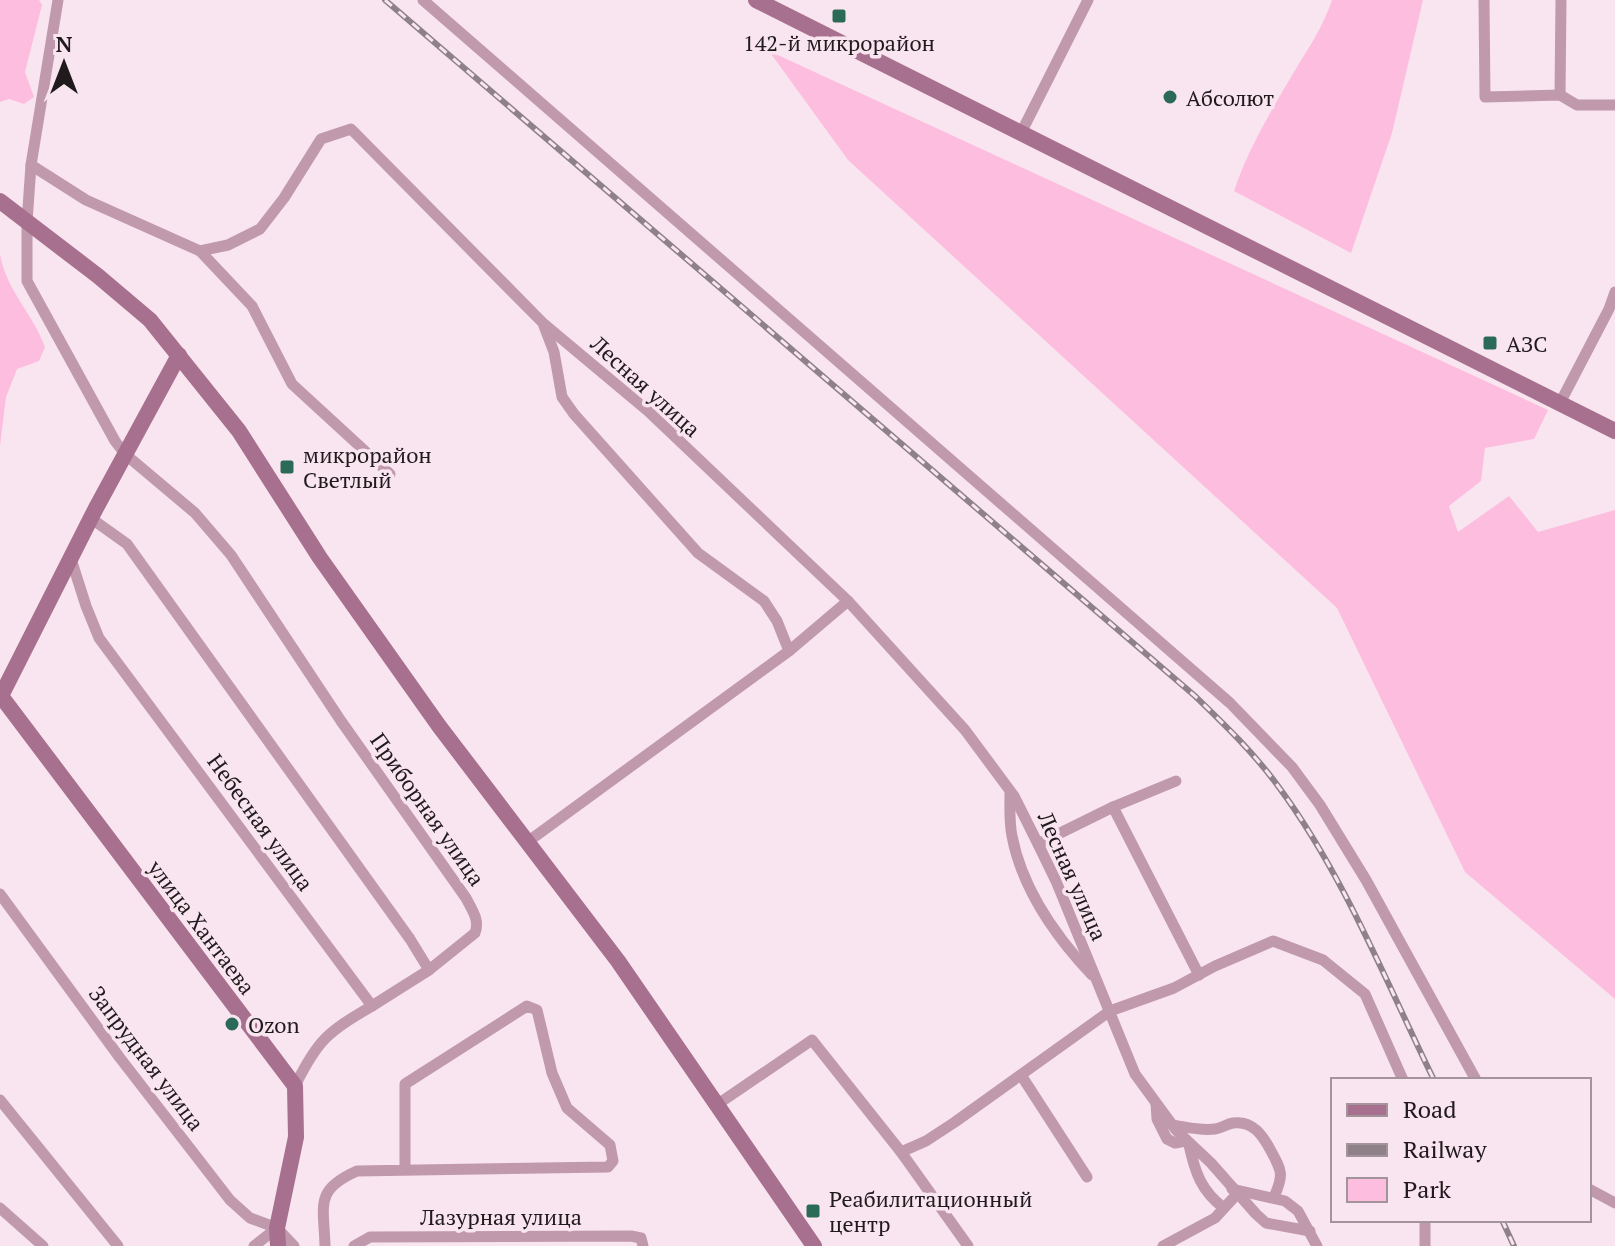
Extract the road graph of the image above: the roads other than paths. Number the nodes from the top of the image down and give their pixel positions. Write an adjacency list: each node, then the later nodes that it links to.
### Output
1 (423, 0): 39 (street)
2 (756, 0): 9 (street)
3 (1088, 0): 9 (street)
4 (1484, 0): 7 (street)
5 (1561, 0): 7 (street)
6 (57, 2): 10 (street)
7 (1560, 95): 8 (street)
8 (1615, 105)
9 (1021, 133): 17 (street)
10 (31, 165): 12 (street); 13 (street)
11 (0, 201): 12 (street)
12 (27, 222): 16 (street); 19 (street)
13 (200, 251): 15 (street, Лесная улица); 20 (street)
14 (1615, 292): 17 (street)
15 (544, 324): 23 (street, Лесная улица); 24 (street)
16 (179, 355): 19 (street); 29 (street)
17 (1560, 403): 18 (street)
18 (1615, 431)
19 (125, 454): 21 (street); 32 (street, Приборная улица)
20 (390, 474)
21 (92, 519): 22 (street); 32 (street)
22 (71, 559): 25 (street); 35 (street, Небесная улица)
23 (848, 601): 24 (street); 27 (street, Лесная улица)
24 (789, 651): 29 (street)
25 (0, 697): 40 (street, улица Хантаева)
26 (1176, 781): 28 (street)
27 (1010, 790): 30 (street, Лесная улица); 34 (street)
28 (1113, 807): 30 (street); 33 (street)
29 (526, 843): 43 (street)
30 (1038, 844): 34 (street, Лесная улица)
31 (0, 894): 56 (street, Запрудная улица)
32 (429, 970): 35 (street)
33 (1199, 975): 36 (street); 38 (street)
34 (1098, 982): 36 (street, Лесная улица)
35 (372, 1006): 40 (street)
36 (1110, 1011): 37 (street); 42 (street, Лесная улица)
37 (1021, 1075): 46 (street); 48 (street)
38 (1402, 1078)
39 (1475, 1078)
40 (295, 1086): 56 (street)
41 (0, 1100): 59 (street)
42 (1156, 1103): 44 (street, Лесная улица); 45 (street)
43 (718, 1104): 46 (street); 66 (street)
44 (1172, 1125): 45 (street, Лесная улица); 51 (street)
45 (1187, 1142): 50 (street, Лесная улица); 54 (street)
46 (901, 1152): 67 (street)
47 (405, 1170): 47 (street); 63 (street)
48 (1087, 1177)
49 (1591, 1190): 52 (street)
50 (1234, 1191): 51 (street); 54 (street); 57 (street, Лесная улица)
51 (1274, 1197): 57 (street)
52 (1615, 1203)
53 (0, 1208): 58 (street)
54 (1224, 1208): 68 (street)
55 (1425, 1222): 70 (street)
56 (277, 1228): 60 (street); 61 (street); 62 (street)
57 (1310, 1231): 69 (street)
58 (43, 1246)
59 (118, 1246)
60 (254, 1246)
61 (278, 1246)
62 (294, 1246)
63 (325, 1246)
64 (354, 1246): 65 (street, Лазурная улица)
65 (643, 1246)
66 (814, 1246)
67 (968, 1246)
68 (1163, 1246)
69 (1317, 1246)
70 (1425, 1246)

